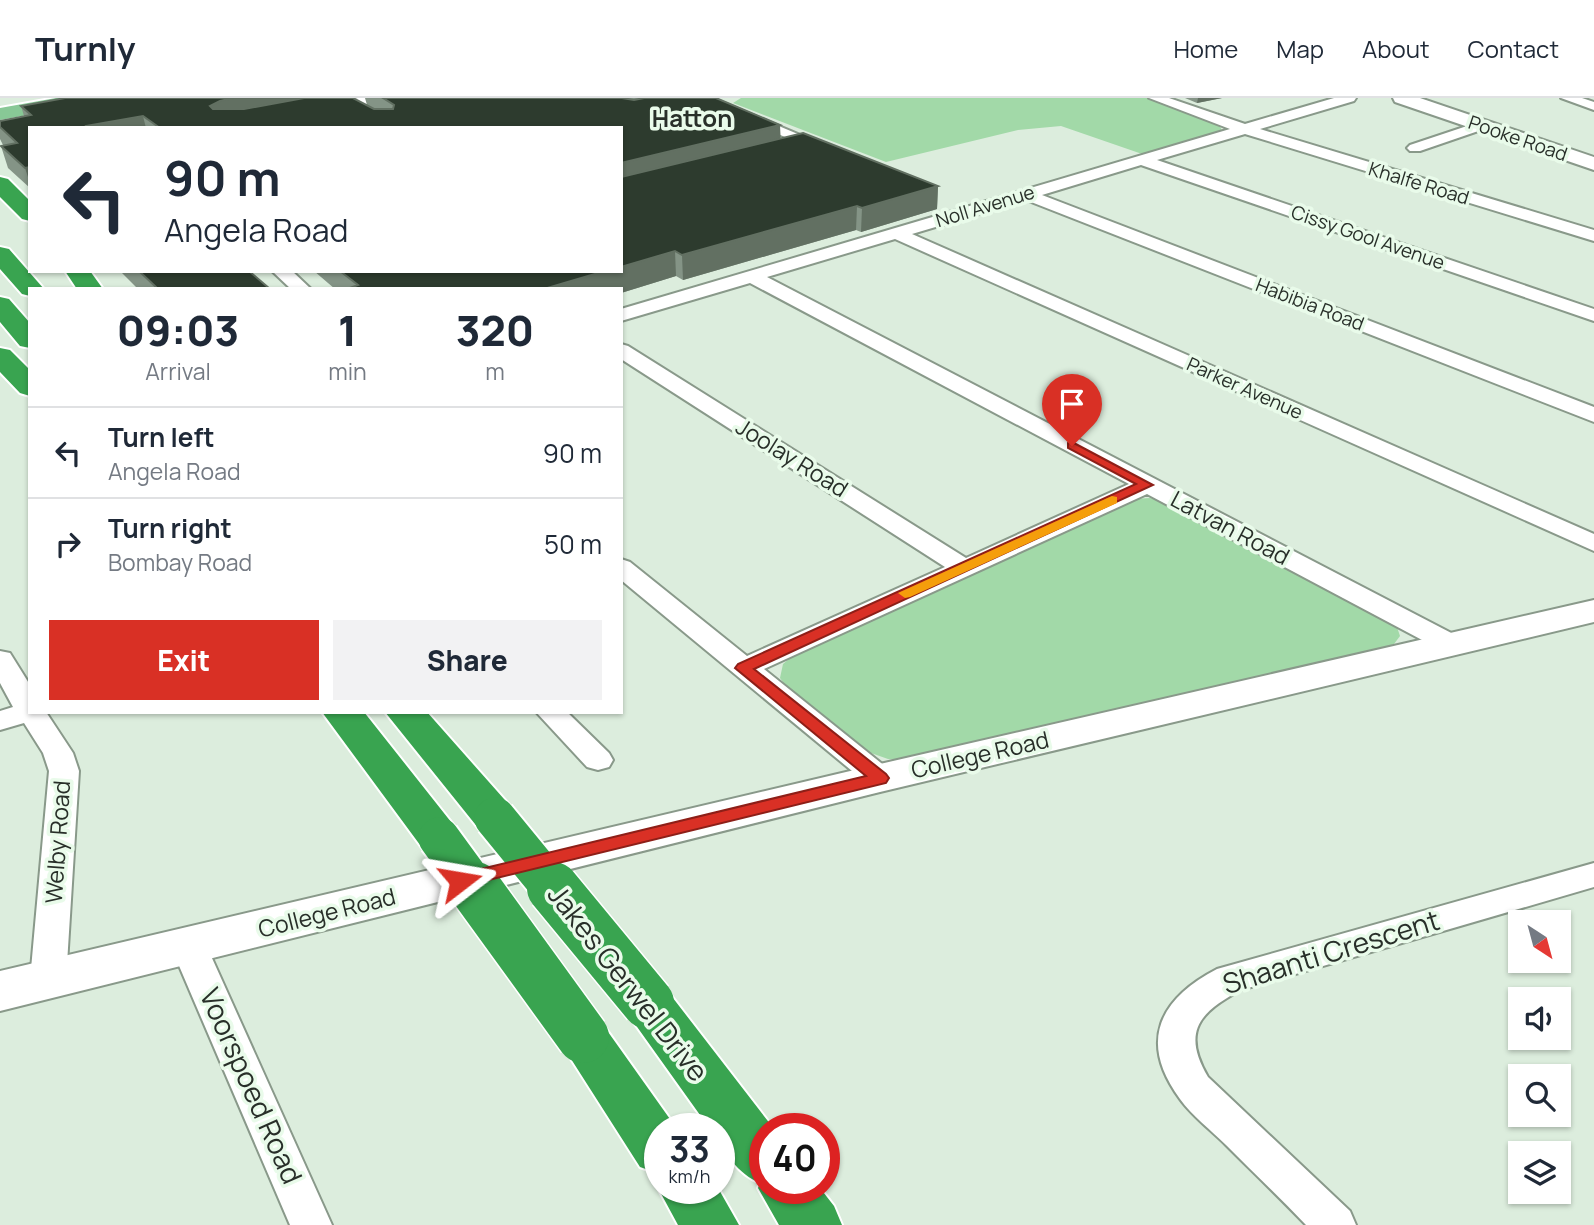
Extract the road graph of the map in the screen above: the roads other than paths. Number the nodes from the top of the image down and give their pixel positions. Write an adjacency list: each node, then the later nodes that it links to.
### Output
1 (88, 98): 13 (main road)
2 (379, 98): 9 (street)
3 (1156, 98): 17 (street, Khalfe Road)
4 (1349, 98): 17 (street, Noll Avenue)
5 (1402, 98): 16 (street, Pooke Road)
6 (1568, 98): 11 (street)
7 (709, 99): 10 (street); 18 (street)
8 (110, 103): 15 (main road)
9 (347, 104): 12 (street); 14 (street)
10 (681, 106)
11 (1594, 106)
12 (310, 111)
13 (0, 114)
14 (368, 116)
15 (0, 123)
16 (1482, 125): 19 (street); 23 (street, Pooke Road)
17 (1245, 129): 22 (street, Noll Avenue); 30 (street, Khalfe Road)
18 (815, 145): 20 (street); 21 (street)
19 (1415, 148)
20 (789, 151)
21 (839, 155)
22 (1141, 160): 25 (street, Noll Avenue); 40 (street, Cissy Gool Avenue)
23 (1594, 164)
24 (0, 184): 28 (highway)
25 (1026, 194): 27 (street, Noll Avenue); 45 (street, Habibia Road)
26 (948, 200): 27 (street)
27 (972, 210): 29 (street, Noll Avenue)
28 (28, 212)
29 (896, 233): 34 (street, Noll Avenue); 47 (street, Parker Avenue)
30 (1594, 236)
31 (0, 254): 36 (highway)
32 (78, 273): 37 (highway)
33 (308, 273): 35 (street)
34 (751, 276): 39 (street, Noll Avenue); 46 (street, Latvan Road)
35 (291, 279)
36 (26, 283)
37 (88, 287)
38 (0, 305): 41 (highway)
39 (623, 314)
40 (1594, 315)
41 (28, 338)
42 (623, 351): 48 (street, Joolay Road)
43 (0, 356): 44 (highway)
44 (28, 385)
45 (1594, 415)
46 (1147, 485): 48 (street); 51 (street, Latvan Road)
47 (1594, 543)
48 (963, 567): 53 (street)
49 (623, 569): 53 (street)
50 (1594, 611): 51 (street, College Road)
51 (1449, 643): 62 (street, College Road)
52 (0, 659): 54 (street, Welby Road)
53 (743, 668): 62 (street)
54 (28, 708)
55 (28, 712): 60 (street)
56 (32, 714): 65 (street, Welby Road)
57 (344, 714): 67 (highway, bridge)
58 (407, 714): 68 (highway, Jakes Gerwel Drive, bridge)
59 (552, 714): 61 (street)
60 (0, 721)
61 (598, 760)
62 (880, 778): 64 (street, College Road)
63 (1589, 883): 74 (street, Shaanti Crescent)
64 (190, 947): 65 (street, College Road); 71 (street, Voorspoed Road)
65 (48, 980): 66 (street, College Road)
66 (0, 992)
67 (644, 1127)
68 (749, 1139)
69 (696, 1204): 72 (highway)
70 (798, 1204): 73 (highway)
71 (311, 1225)
72 (710, 1225)
73 (813, 1225)
74 (1335, 1225)

